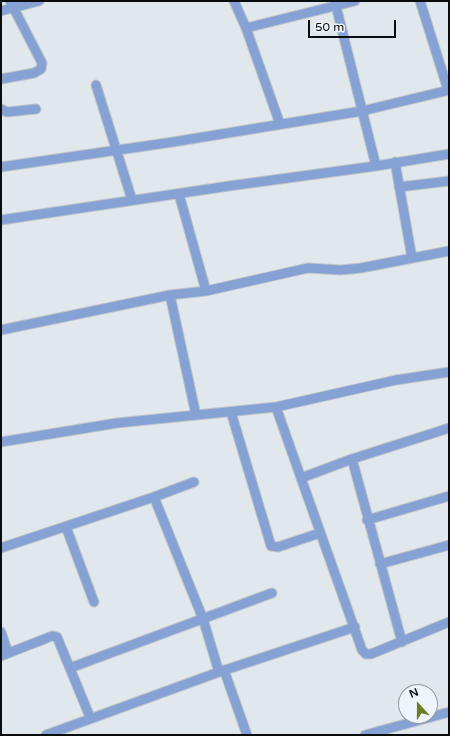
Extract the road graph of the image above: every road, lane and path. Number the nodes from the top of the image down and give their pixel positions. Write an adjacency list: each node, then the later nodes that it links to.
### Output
1 (39, 1): 5 (street)
2 (234, 1): 8 (street)
3 (355, 1): 6 (street)
4 (420, 1): 11 (street)
5 (11, 4): 7 (street); 9 (street)
6 (336, 6): 8 (street); 14 (street)
7 (1, 11)
8 (246, 28): 15 (street)
9 (1, 79)
10 (96, 85): 16 (street)
11 (448, 90): 14 (street)
12 (1, 109): 13 (street)
13 (36, 109)
14 (362, 111): 15 (street); 19 (street)
15 (280, 124): 16 (street)
16 (117, 150): 20 (street); 24 (street)
17 (449, 154): 18 (street)
18 (395, 162): 19 (street); 22 (street)
19 (376, 166): 23 (street)
20 (1, 168)
21 (449, 180): 22 (street)
22 (399, 186): 27 (street)
23 (179, 194): 24 (street); 28 (street)
24 (132, 200): 25 (street)
25 (1, 220)
26 (449, 251): 27 (street)
27 (412, 258): 28 (street)
28 (206, 291): 29 (street)
29 (170, 295): 30 (street); 34 (street)
30 (1, 330)
31 (449, 372): 32 (street)
32 (276, 407): 33 (street); 38 (street)
33 (231, 412): 34 (street); 44 (street)
34 (196, 415): 36 (street)
35 (449, 428): 37 (street)
36 (1, 442)
37 (352, 459): 38 (street); 42 (street)
38 (301, 478): 44 (street)
39 (194, 482): 41 (street)
40 (449, 496): 42 (street)
41 (154, 497): 43 (street); 50 (street)
42 (368, 520): 47 (street)
43 (66, 527): 46 (street); 49 (street)
44 (320, 533): 52 (street)
45 (449, 545): 47 (street)
46 (1, 548)
47 (380, 564): 54 (street)
48 (272, 594): 50 (street)
49 (94, 602)
50 (203, 619): 56 (street); 57 (street)
51 (449, 622): 54 (street)
52 (355, 627): 54 (street); 57 (street)
53 (1, 632): 55 (street)
54 (402, 642)
55 (5, 654): 56 (street)
56 (70, 668): 59 (street)
57 (222, 671): 59 (street); 61 (street)
58 (449, 712): 62 (street)
59 (90, 717): 60 (street)
60 (46, 735)
61 (247, 735)
62 (365, 735)

